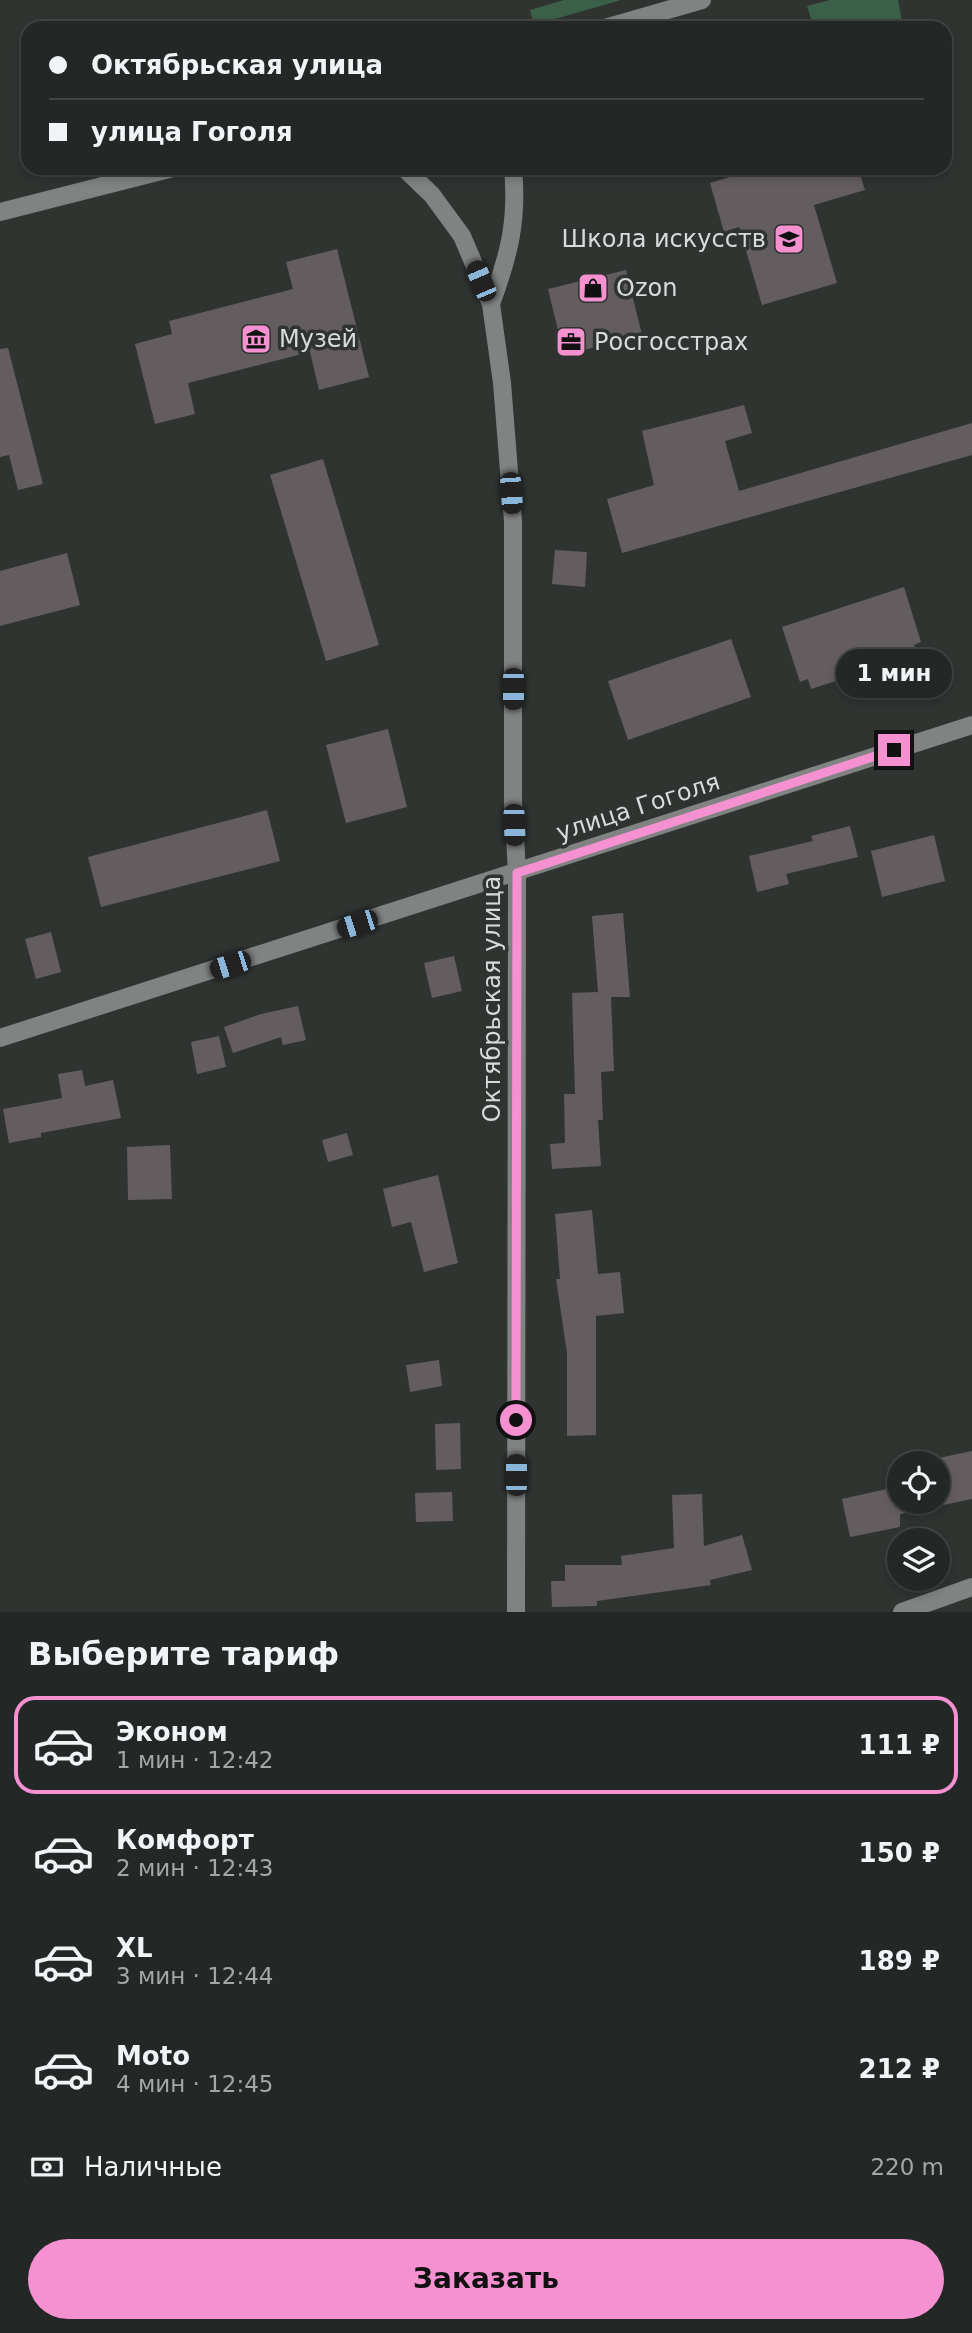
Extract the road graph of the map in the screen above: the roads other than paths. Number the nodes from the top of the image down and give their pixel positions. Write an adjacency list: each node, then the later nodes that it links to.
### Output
1 (702, 0): 2 (street)
2 (629, 21)
3 (145, 175): 6 (street)
4 (411, 175): 7 (street, Октябрьская улица)
5 (514, 175): 7 (street, Октябрьская улица)
6 (0, 212)
7 (491, 304): 9 (street, Октябрьская улица)
8 (972, 724): 9 (street, улица Гоголя)
9 (517, 873): 10 (street, улица Гоголя); 12 (street, Октябрьская улица)
10 (0, 1038)
11 (972, 1587): 13 (street)
12 (516, 1612)
13 (902, 1612)

